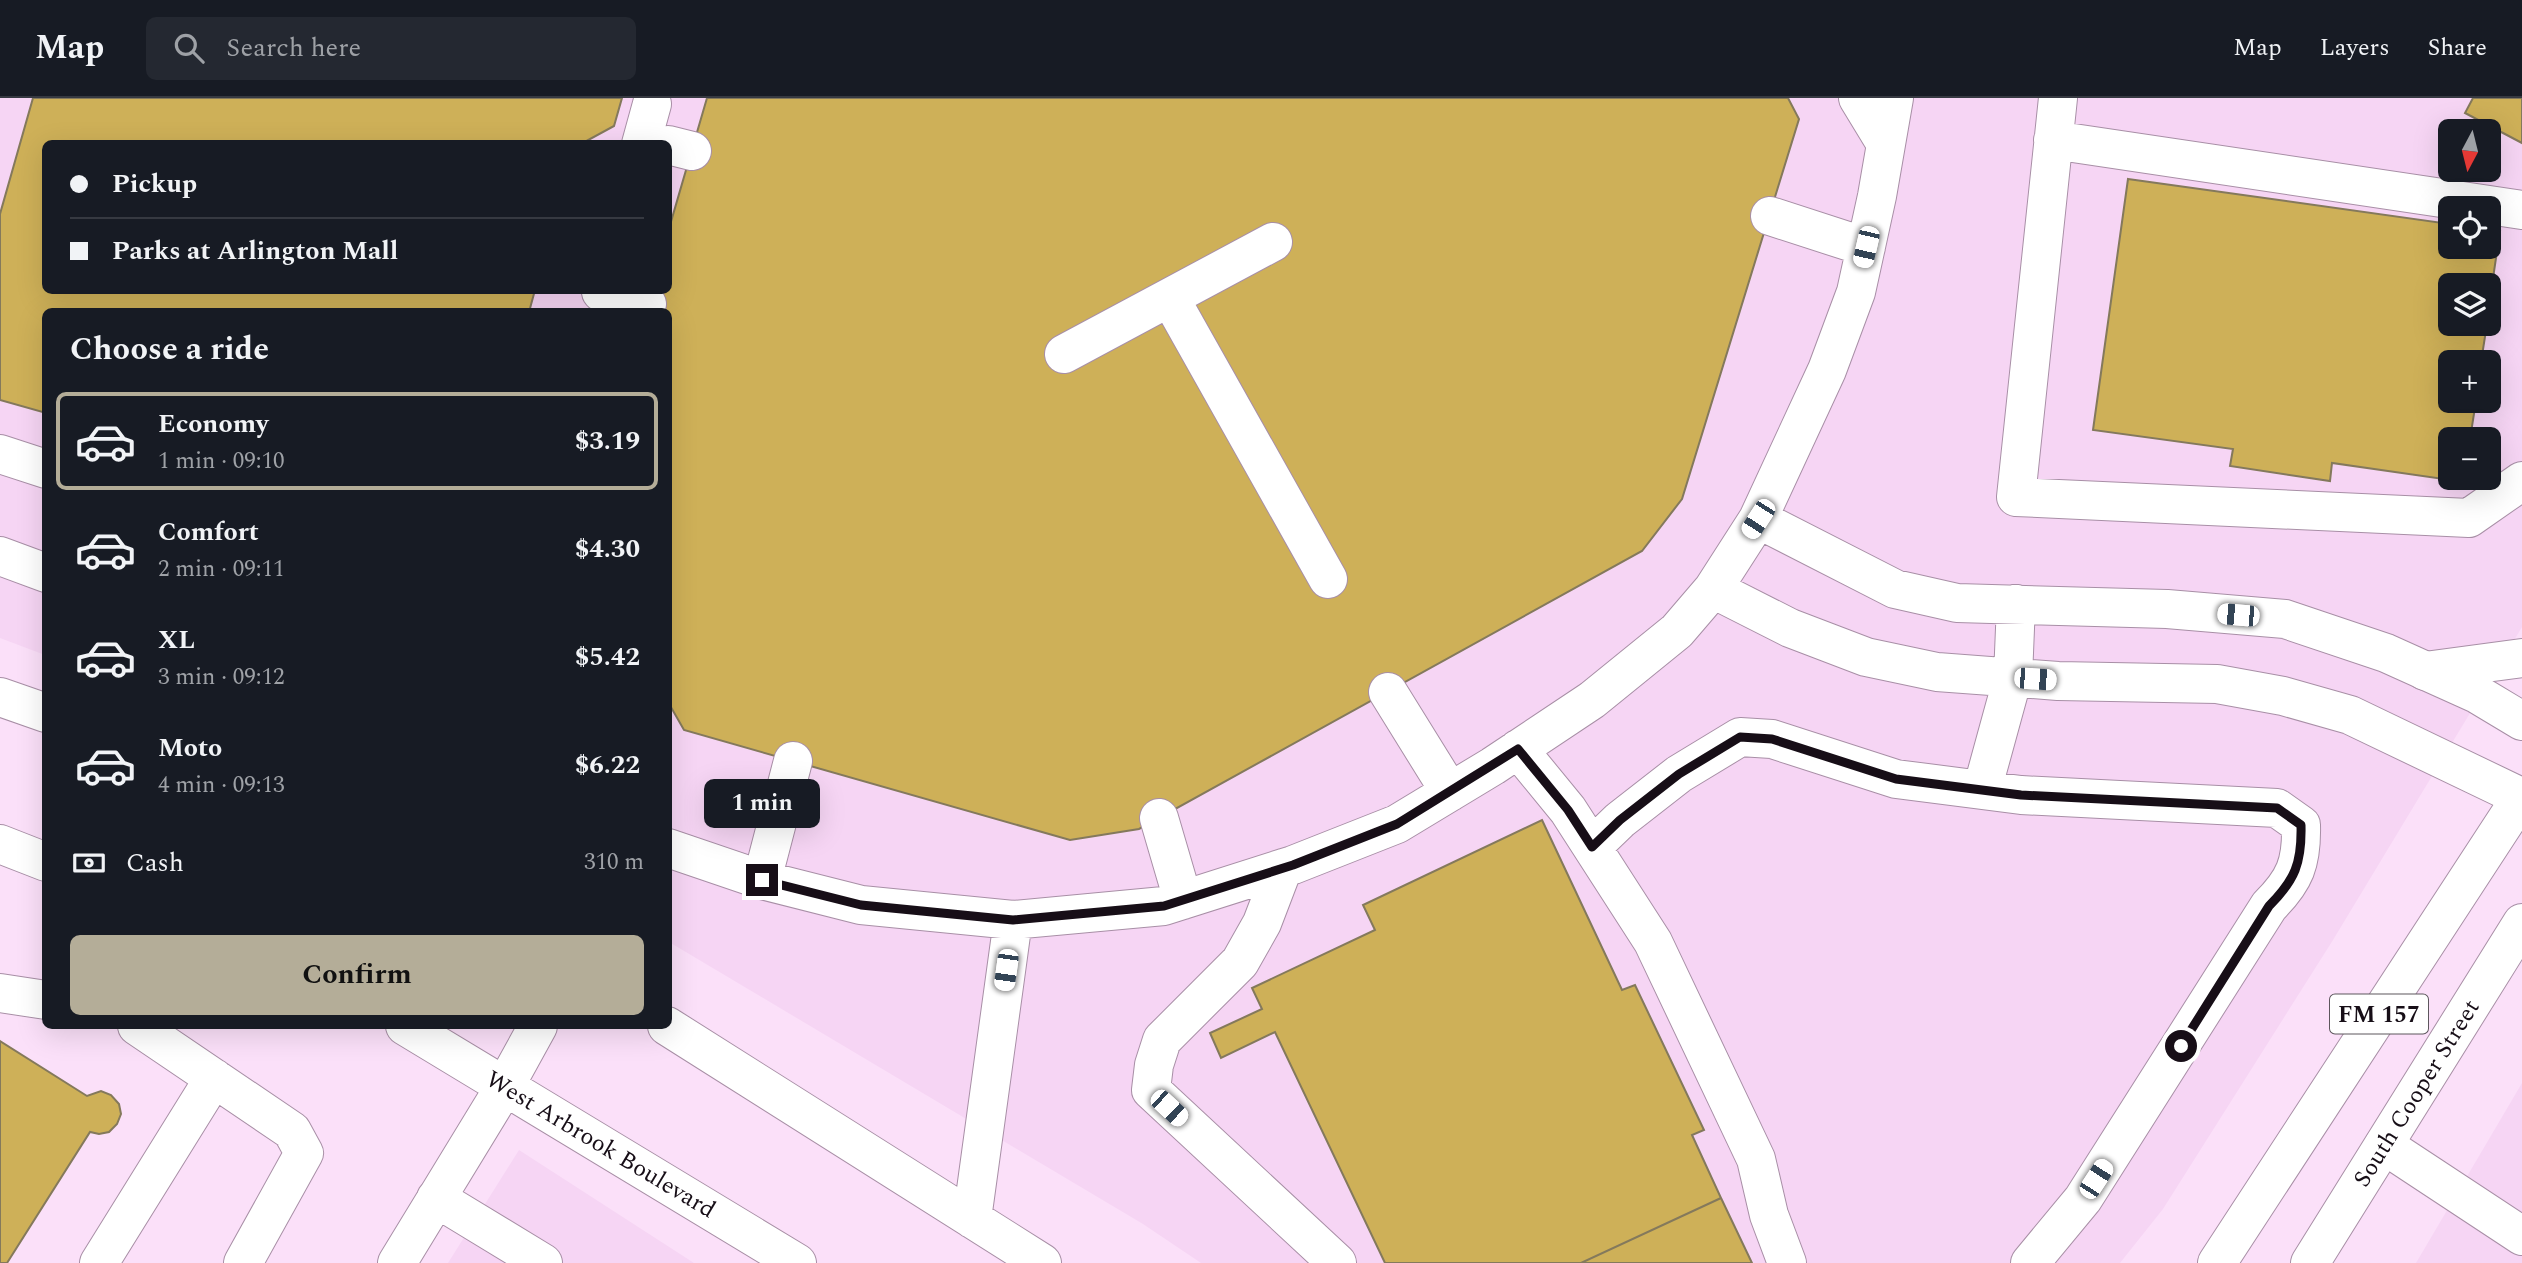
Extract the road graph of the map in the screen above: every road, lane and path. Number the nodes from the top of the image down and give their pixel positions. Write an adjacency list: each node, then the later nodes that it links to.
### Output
1 (1858, 98): 5 (street)
2 (1894, 98): 5 (street)
3 (2058, 98): 4 (street)
4 (2053, 140): 6 (street); 16 (street)
5 (1886, 144): 9 (street)
6 (2522, 210)
7 (1770, 216): 9 (street)
8 (1273, 242): 11 (street)
9 (1866, 247): 17 (street)
10 (600, 298): 12 (street)
11 (1170, 298): 13 (street); 20 (street)
12 (647, 304)
13 (1064, 354)
14 (0, 454): 15 (street)
15 (42, 468)
16 (2522, 481)
17 (1758, 519): 21 (street); 22 (street)
18 (0, 556): 19 (street)
19 (42, 572)
20 (1328, 579)
21 (1713, 589): 25 (street); 30 (street)
22 (2016, 604): 24 (street); 25 (street)
23 (2522, 658): 24 (street)
24 (2425, 671): 29 (street)
25 (2013, 677): 32 (street); 34 (street)
26 (1388, 692): 33 (street)
27 (0, 697): 28 (street)
28 (42, 712)
29 (2522, 721)
30 (1518, 749): 33 (street); 38 (street)
31 (793, 761): 42 (street)
32 (1982, 790): 38 (street); 67 (street)
33 (1450, 792): 41 (street)
34 (2522, 797): 68 (street, FM 157)
35 (1159, 818): 43 (street)
36 (672, 829): 39 (street)
37 (0, 844): 40 (street)
38 (1592, 847): 66 (street)
39 (680, 852): 42 (street)
40 (42, 860)
41 (1283, 868): 43 (street); 65 (street)
42 (762, 880): 44 (street)
43 (1183, 900): 44 (street)
44 (1013, 920): 56 (street)
45 (2522, 923): 54 (street, South Cooper Street / FM 157)
46 (0, 993): 47 (street)
47 (42, 999)
48 (141, 1029): 52 (street)
49 (410, 1029): 53 (street, West Arbrook Boulevard)
50 (536, 1029): 53 (street)
51 (672, 1029): 56 (street)
52 (214, 1078): 59 (street); 60 (street)
53 (505, 1086): 55 (street); 63 (street, West Arbrook Boulevard)
54 (2384, 1145): 57 (street); 69 (street, South Cooper Street / FM 157)
55 (436, 1198): 61 (street); 62 (street)
56 (972, 1219): 64 (street)
57 (2522, 1236)
58 (2522, 1253): 70 (street)
59 (99, 1263)
60 (243, 1263)
61 (397, 1263)
62 (543, 1263)
63 (797, 1263)
64 (1042, 1263)
65 (1337, 1263)
66 (1787, 1263)
67 (2030, 1263)
68 (2217, 1263)
69 (2310, 1263)
70 (2516, 1263)

